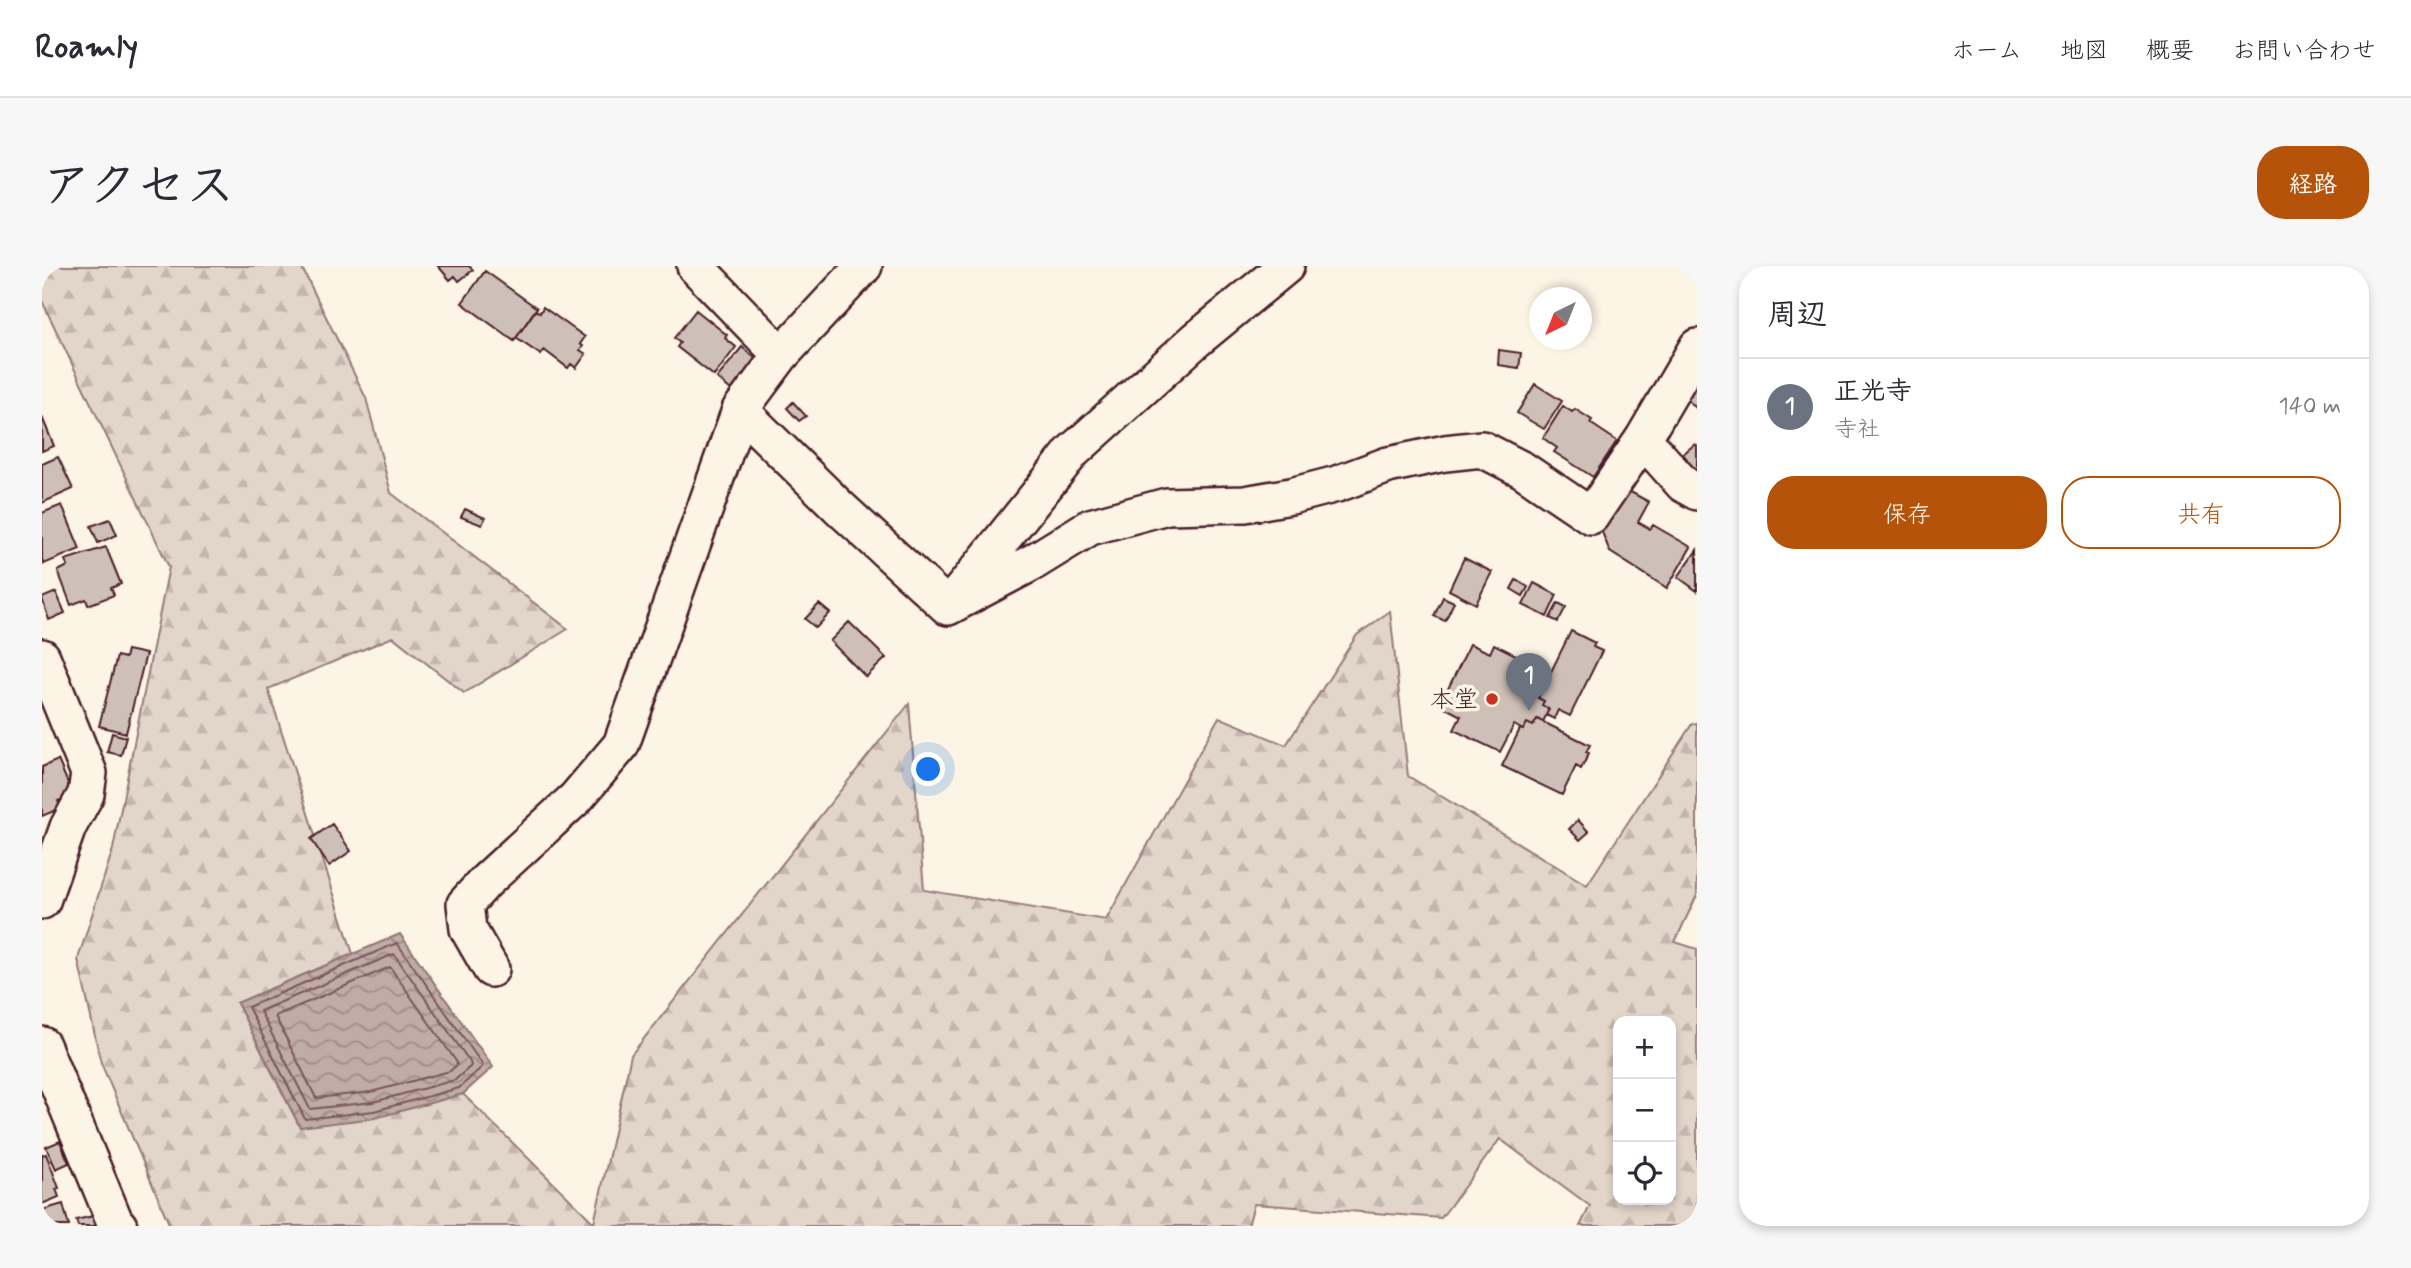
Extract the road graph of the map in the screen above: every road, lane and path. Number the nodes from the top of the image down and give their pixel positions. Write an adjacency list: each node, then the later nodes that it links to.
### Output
1 (695, 266): 5 (street)
2 (864, 266): 5 (street)
3 (1286, 266): 9 (street)
4 (1697, 347): 7 (street)
5 (781, 355): 6 (street)
6 (740, 410): 9 (street); 13 (street)
7 (1643, 439): 8 (street); 9 (street)
8 (1697, 492)
9 (948, 607)
10 (43, 664): 11 (street)
11 (55, 833): 12 (street)
12 (42, 901)
13 (491, 968)
14 (42, 1045): 15 (street)
15 (119, 1226)

